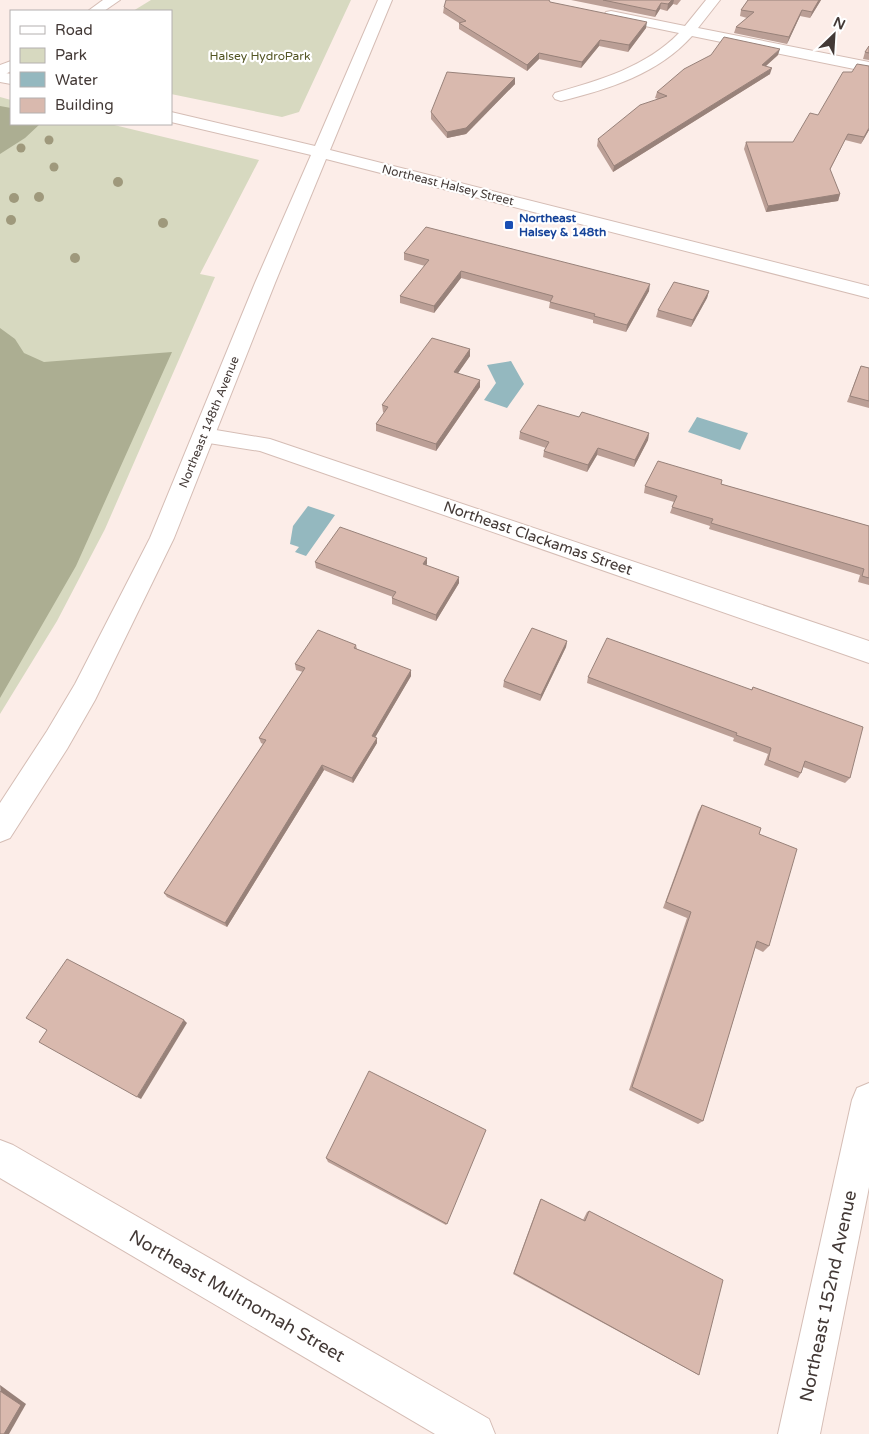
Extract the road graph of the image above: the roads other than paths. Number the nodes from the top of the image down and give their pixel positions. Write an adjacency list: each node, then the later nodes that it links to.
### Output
1 (113, 0): 4 (main road)
2 (385, 0): 10 (main road, Northeast 148th Avenue)
3 (713, 0): 6 (main road)
4 (97, 10)
5 (594, 11): 6 (main road)
6 (689, 30): 7 (main road); 8 (main road)
7 (869, 67)
8 (561, 96)
9 (172, 117): 10 (main road, Northeast Halsey Street)
10 (320, 153): 11 (main road, Northeast Halsey Street); 12 (main road, Northeast 148th Avenue)
11 (869, 292)
12 (204, 436): 13 (main road, Northeast Clackamas Street); 14 (main road, Northeast 148th Avenue)
13 (869, 652)
14 (0, 828)
15 (869, 1100): 18 (main road, Northeast 152nd Avenue)
16 (0, 1158): 17 (main road, Northeast Multnomah Street)
17 (474, 1434)
18 (799, 1434)

